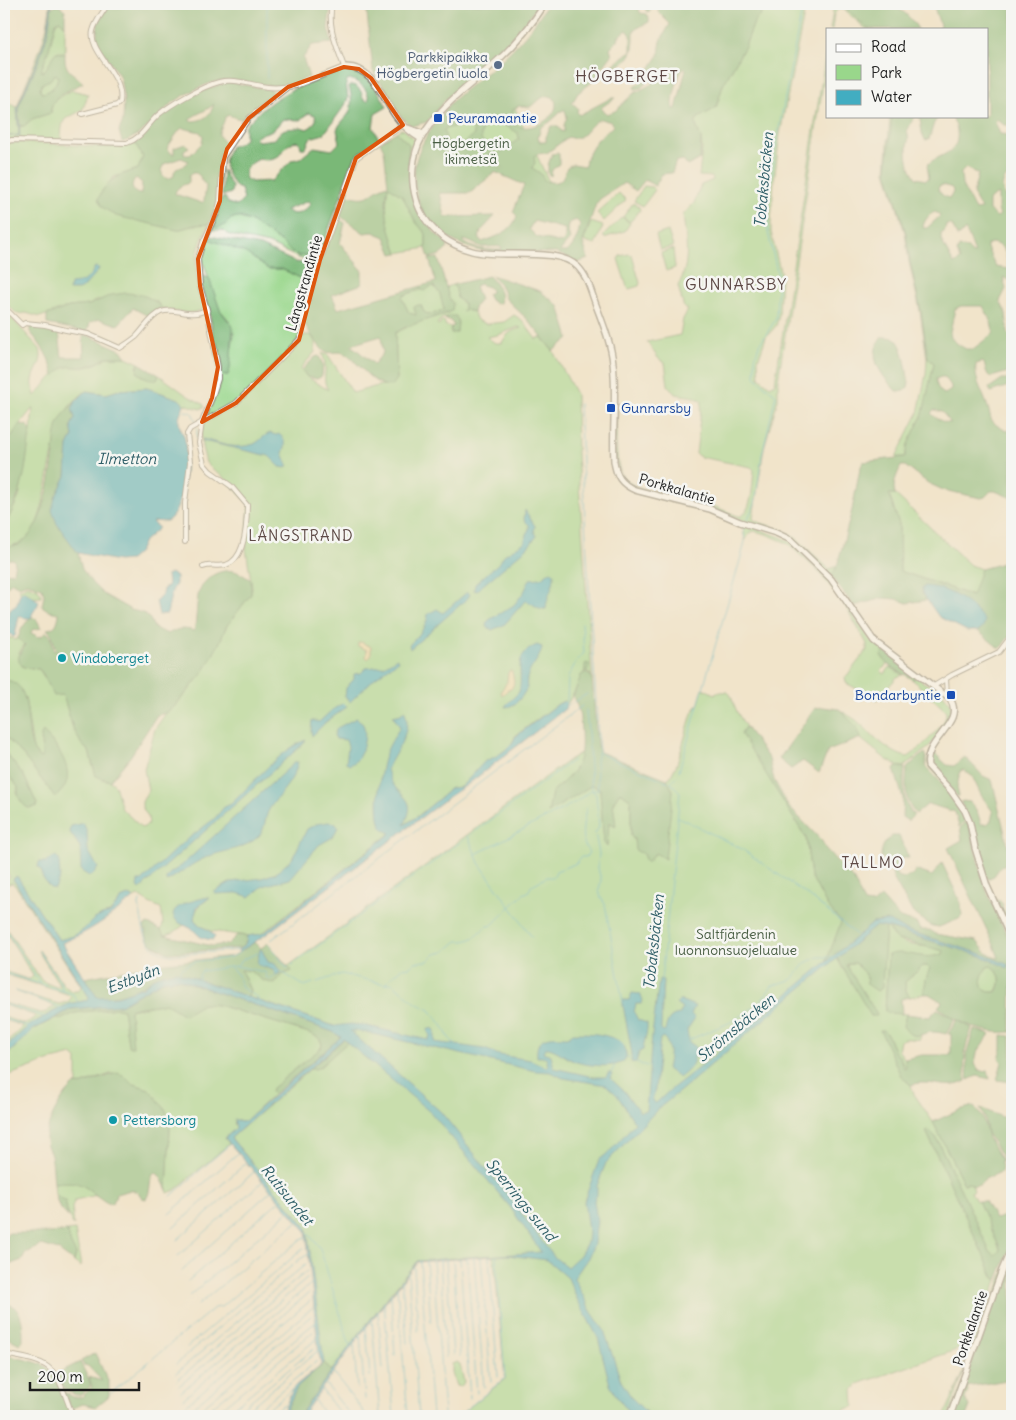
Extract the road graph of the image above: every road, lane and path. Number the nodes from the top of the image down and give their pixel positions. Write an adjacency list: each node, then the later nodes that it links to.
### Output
1 (108, 4): 8 (street)
2 (332, 4): 4 (street)
3 (545, 4): 10 (street, Porkkalantie)
4 (344, 67): 5 (street); 9 (street)
5 (288, 87): 6 (street); 7 (street)
6 (275, 88): 7 (street); 11 (street)
7 (277, 96): 13 (street)
8 (82, 114)
9 (405, 127): 10 (street); 14 (street, Långstrandintie)
10 (423, 136): 19 (street, Porkkalantie)
11 (4, 142)
12 (4, 307): 13 (street)
13 (207, 309): 14 (street)
14 (202, 422): 15 (street, Långstrandintie); 16 (street)
15 (185, 542)
16 (203, 567)
17 (1012, 635): 18 (street)
18 (946, 679): 19 (street); 20 (street)
19 (934, 686): 20 (street, Porkkalantie)
20 (947, 696): 21 (street)
21 (1012, 941)
22 (1012, 1247): 25 (street, Porkkalantie)
23 (4, 1354): 24 (street)
24 (73, 1416)
25 (950, 1416)

